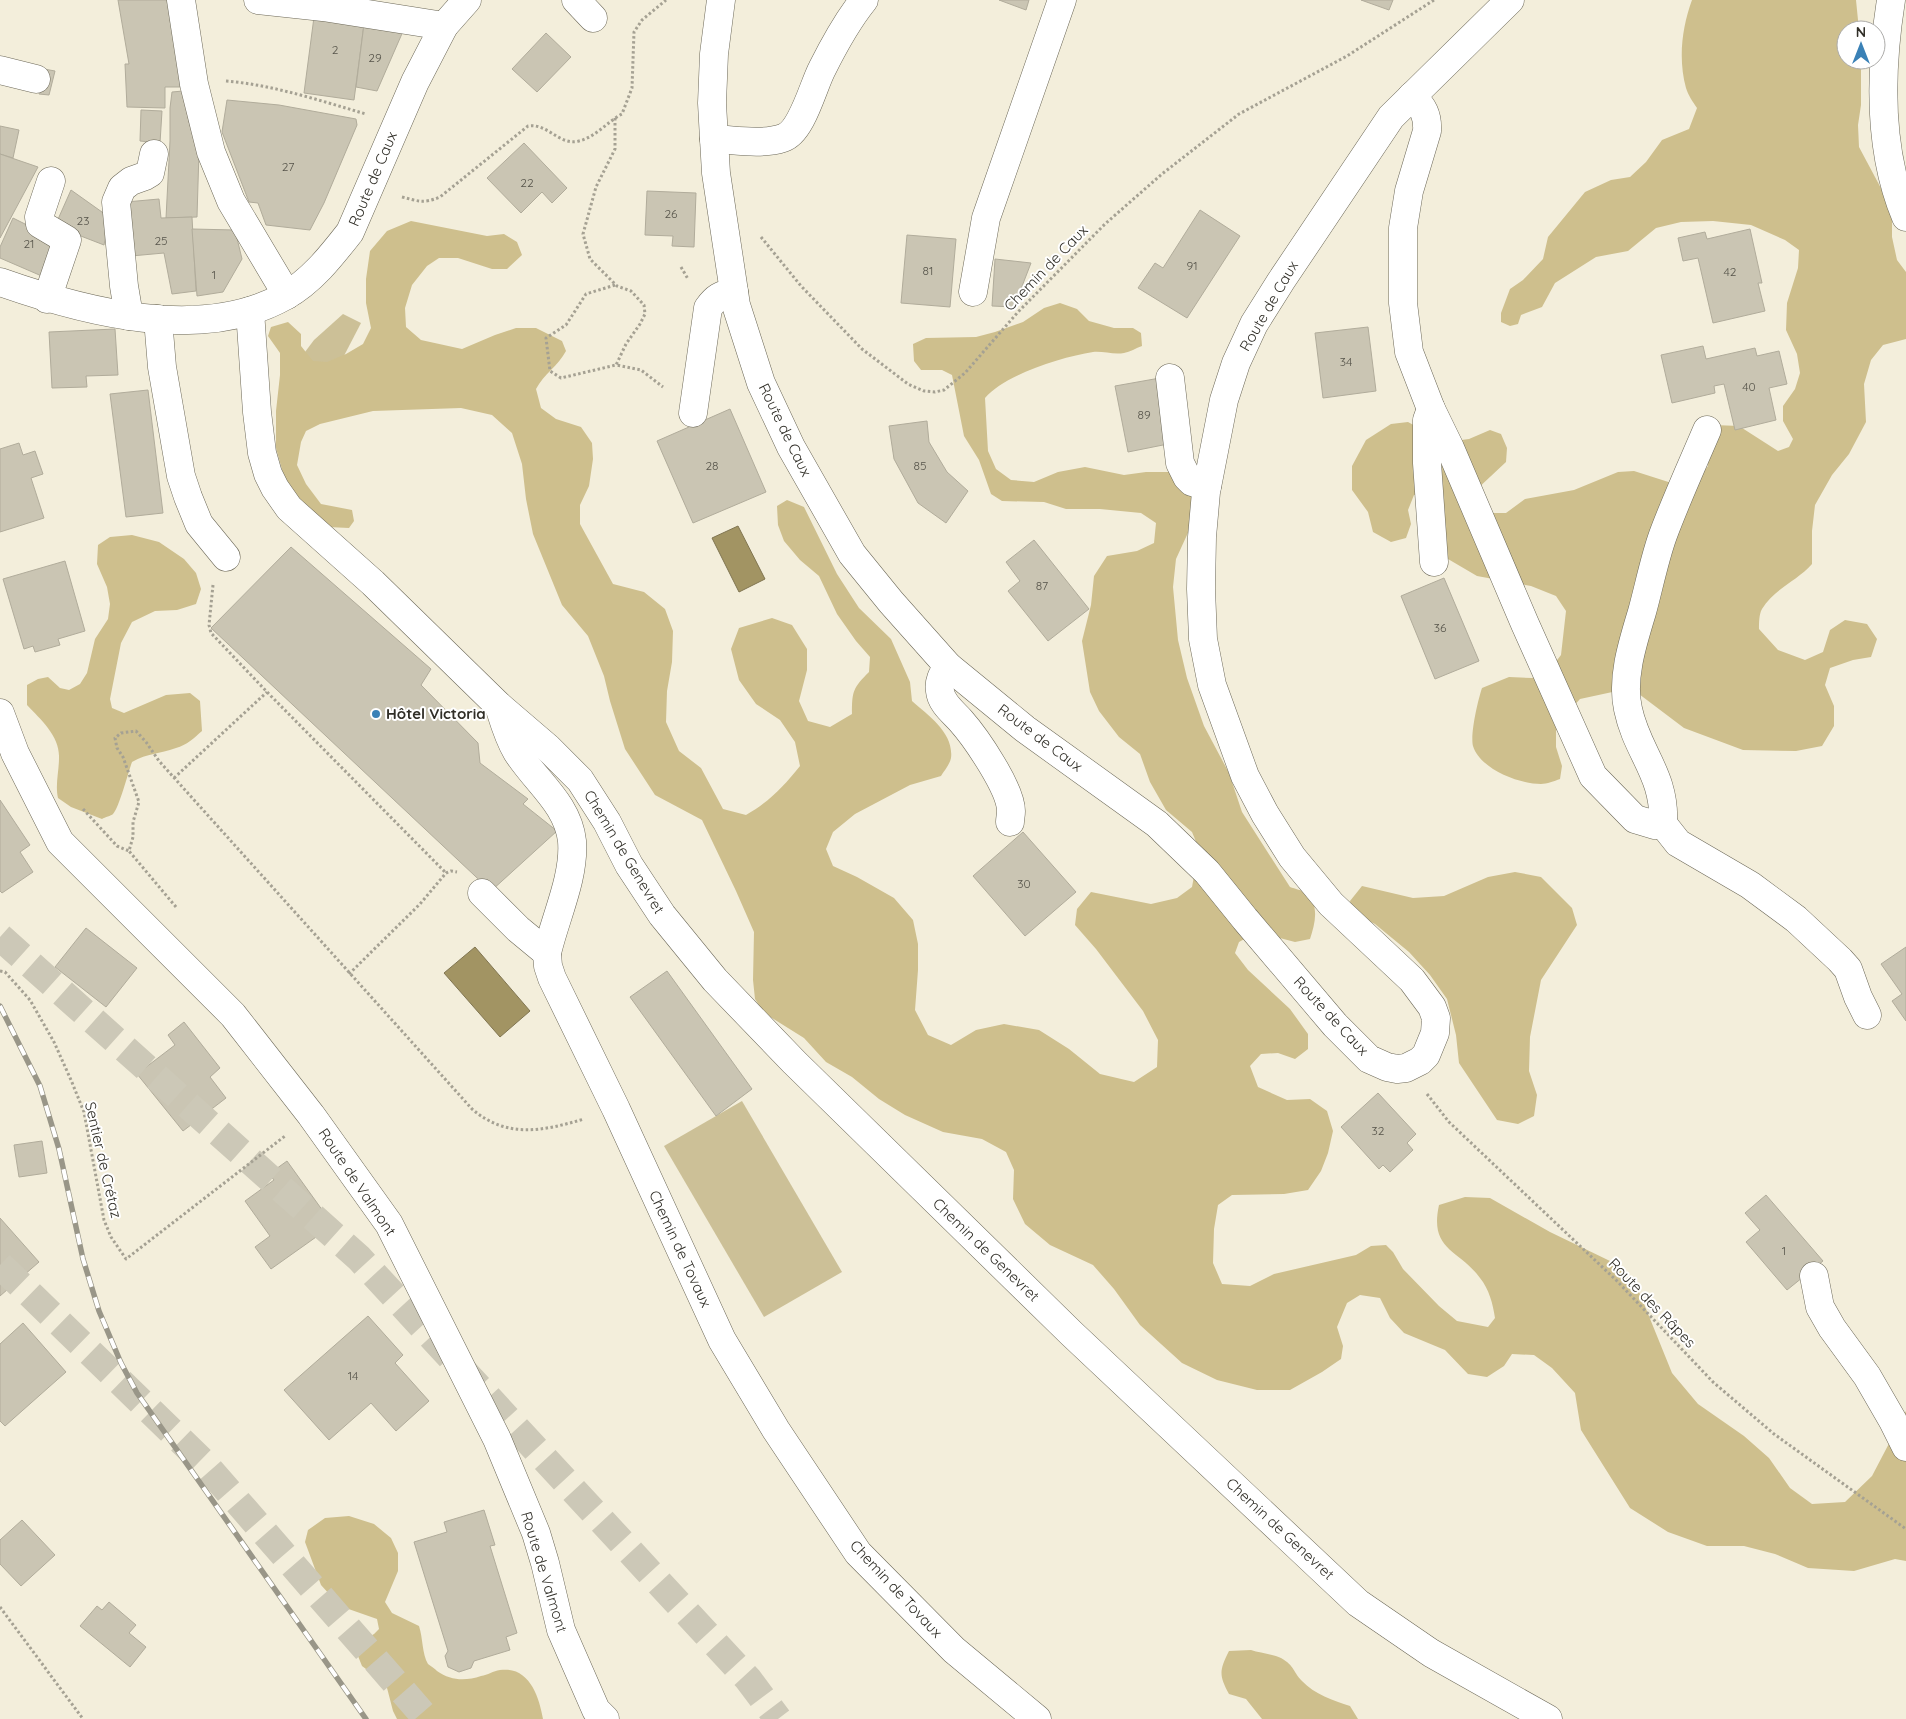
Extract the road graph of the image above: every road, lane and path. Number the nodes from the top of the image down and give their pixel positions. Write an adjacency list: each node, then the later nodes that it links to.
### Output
1 (181, 0): 14 (street)
2 (258, 0): 11 (street)
3 (467, 0): 11 (street, Route de Caux)
4 (666, 0): 16 (path)
5 (721, 0): 18 (street, Route de Caux)
6 (864, 0): 18 (street)
7 (1062, 0): 29 (street)
8 (1434, 0): 23 (path, Chemin de Caux)
9 (1510, 0): 15 (street, Route de Caux)
10 (1891, 0): 22 (street)
11 (444, 26): 17 (street, Route de Caux)
12 (0, 70): 13 (street)
13 (36, 79)
14 (193, 82): 17 (path); 30 (street)
15 (1412, 96): 38 (street); 41 (street, Route de Caux)
16 (615, 118): 21 (path); 26 (path)
17 (396, 124): 30 (street, Route de Caux)
18 (714, 140): 28 (street, Route de Caux)
19 (154, 154): 33 (street)
20 (51, 181): 31 (street)
21 (398, 196)
22 (1906, 217)
23 (759, 234)
24 (681, 267): 27 (path)
25 (0, 282): 31 (street, Route de Caux)
26 (615, 284): 35 (path); 35 (path)
27 (692, 287)
28 (734, 292): 39 (street); 44 (street, Route de Caux)
29 (974, 292)
30 (287, 295): 32 (street, Route de Caux)
31 (47, 299): 33 (street, Route de Caux)
32 (250, 312): 34 (street, Route de Caux); 46 (street, Chemin de Genevret)
33 (129, 316): 34 (street, Route de Caux)
34 (158, 319): 42 (street)
35 (616, 365): 37 (path)
36 (1170, 378): 41 (street)
37 (666, 389)
38 (1431, 409): 43 (street); 50 (street)
39 (693, 413)
40 (1707, 430): 50 (street)
41 (1207, 486): 59 (street, Route de Caux)
42 (226, 557): 45 (path)
43 (1434, 562)
44 (948, 666): 49 (street); 59 (street, Route de Caux)
45 (267, 692): 48 (path); 51 (path)
46 (499, 706): 55 (street, Chemin de Tovaux); 69 (street, Chemin de Genevret)
47 (0, 713): 61 (street, Route de Valmont)
48 (174, 778): 54 (path); 57 (path)
49 (1010, 822)
50 (1663, 824): 58 (street)
51 (446, 873)
52 (440, 881): 57 (path)
53 (482, 893): 55 (street)
54 (178, 910)
55 (547, 953): 60 (street, Chemin de Tovaux)
56 (0, 971): 61 (path, Sentier de Crétaz)
57 (349, 974): 60 (path)
58 (1868, 1014)
59 (1406, 1068): 64 (path, Route des Râpes)
60 (616, 1109): 68 (street, Chemin de Tovaux)
61 (311, 1116): 67 (street, Route de Valmont)
62 (1814, 1276): 63 (street)
63 (1906, 1447)
64 (1906, 1529)
65 (0, 1607): 66 (path)
66 (83, 1719)
67 (605, 1719)
68 (1036, 1719)
69 (1548, 1719)

